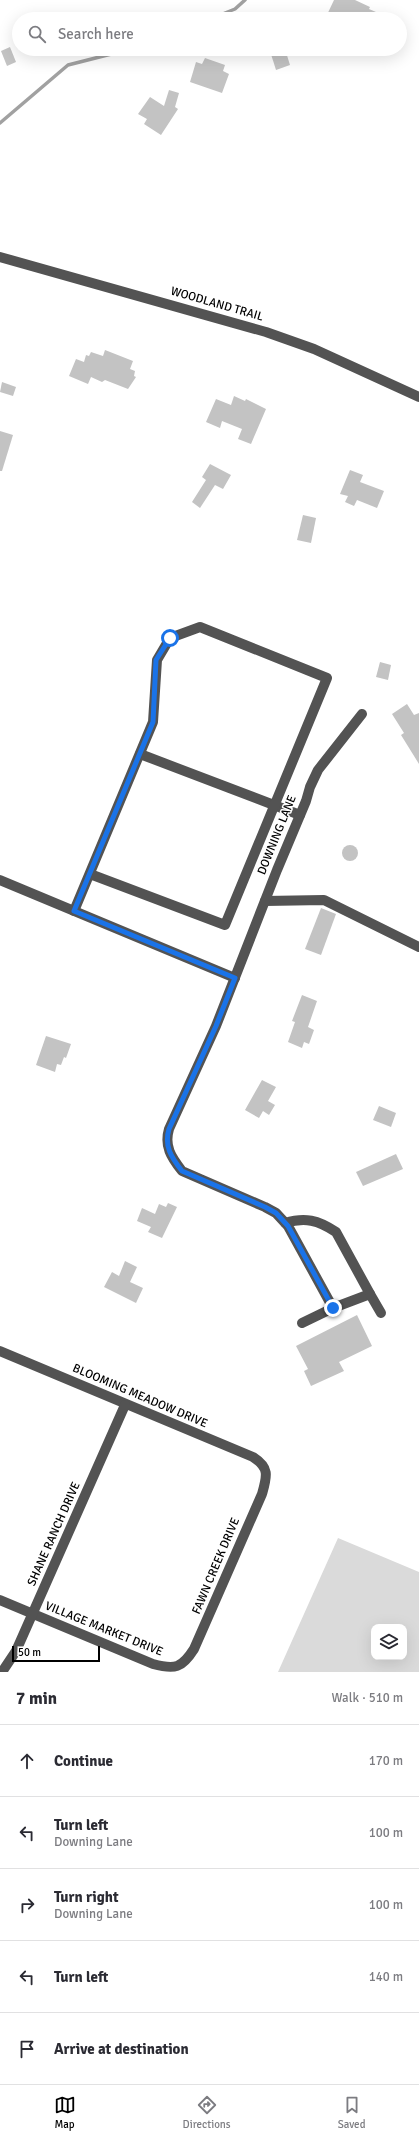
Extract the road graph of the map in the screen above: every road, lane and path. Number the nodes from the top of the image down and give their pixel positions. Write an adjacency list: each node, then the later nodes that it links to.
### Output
1 (0, 257): 2 (street, WOODLAND TRAIL)
2 (419, 397)
3 (362, 714): 6 (street, DOWNING LANE)
4 (140, 754): 5 (street); 5 (street); 7 (street)
5 (276, 805): 6 (street); 7 (street)
6 (300, 815): 9 (street, DOWNING LANE)
7 (90, 874): 10 (street)
8 (0, 880): 10 (street)
9 (265, 901): 11 (street); 12 (street, DOWNING LANE)
10 (74, 911): 12 (street)
11 (419, 947)
12 (235, 978): 13 (street, DOWNING LANE)
13 (285, 1223): 14 (street); 15 (street)
14 (370, 1294): 15 (street); 16 (street)
15 (333, 1308): 17 (street)
16 (381, 1313)
17 (302, 1323)
18 (0, 1351): 19 (street, BLOOMING MEADOW DRIVE)
19 (125, 1405): 20 (street, BLOOMING MEADOW DRIVE); 22 (street, SHANE RANCH DRIVE)
20 (266, 1470): 23 (street, FAWN CREEK DRIVE)
21 (0, 1600): 22 (street, VILLAGE MARKET DRIVE)
22 (33, 1614): 23 (street, VILLAGE MARKET DRIVE); 24 (street, SHANE RANCH DRIVE)
23 (178, 1666)
24 (2, 1672)

